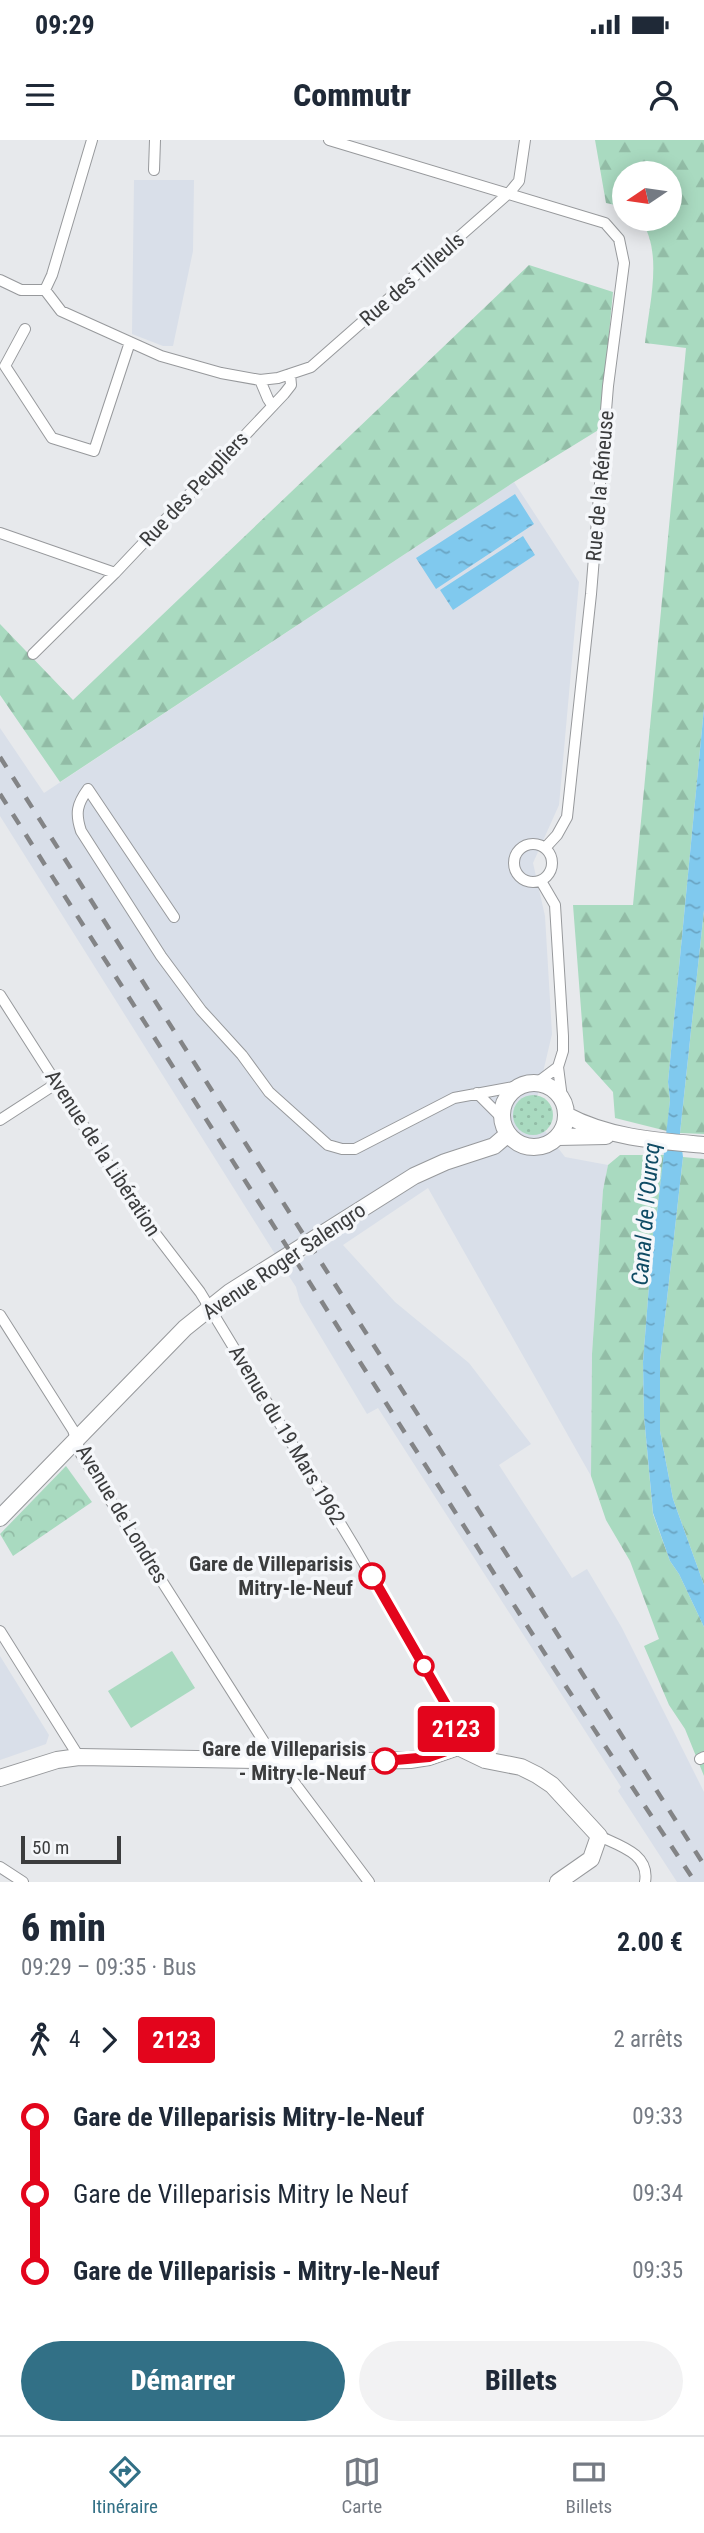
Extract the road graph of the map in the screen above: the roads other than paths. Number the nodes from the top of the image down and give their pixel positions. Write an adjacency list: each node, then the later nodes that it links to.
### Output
1 (92, 140): 8 (street)
2 (155, 140): 5 (street)
3 (330, 140): 6 (street, Rue de la Réneuse)
4 (525, 140): 6 (street, Rue des Tilleuls)
5 (154, 170)
6 (509, 192): 11 (street, Rue des Tilleuls); 17 (street, Rue de la Réneuse)
7 (0, 280): 8 (street)
8 (45, 290): 10 (street, Rue des Tilleuls)
9 (25, 329): 10 (street)
10 (130, 342): 12 (street, Rue des Tilleuls)
11 (290, 374): 12 (street, Rue des Tilleuls); 13 (street, Rue des Peupliers)
12 (260, 380): 13 (street)
13 (272, 405): 15 (street, Rue des Peupliers)
14 (0, 533): 15 (street)
15 (115, 573): 16 (street, Rue des Peupliers)
16 (33, 654)
17 (545, 848): 18 (street); 18 (street)
18 (541, 881): 21 (street)
19 (174, 917): 25 (street)
20 (0, 995): 23 (street, Avenue de la Libération)
21 (558, 1067): 22 (street); 26 (street)
22 (538, 1082): 24 (street); 26 (street)
23 (57, 1083): 29 (street); 34 (street, Avenue de la Libération)
24 (519, 1086): 25 (street); 28 (street)
25 (477, 1093): 28 (street)
26 (562, 1098): 27 (street)
27 (566, 1115): 31 (street); 32 (street)
28 (502, 1118): 30 (street)
29 (0, 1119)
30 (508, 1134): 32 (street); 34 (street, Avenue Roger Salengro)
31 (626, 1136): 32 (street); 33 (street)
32 (558, 1137)
33 (704, 1145)
34 (210, 1308): 36 (street, Avenue Roger Salengro); 39 (street, Avenue du 19 Mars 1962)
35 (0, 1315): 36 (street, Avenue de Londres)
36 (77, 1441): 37 (street, Avenue Roger Salengro); 41 (street, Avenue de Londres)
37 (0, 1518)
38 (0, 1631): 40 (street)
39 (458, 1747): 41 (street); 43 (street)
40 (79, 1756): 41 (street); 42 (street)
41 (280, 1763): 46 (street, Avenue de Londres)
42 (0, 1778)
43 (599, 1836): 47 (street); 48 (street)
44 (0, 1867): 45 (street)
45 (23, 1882)
46 (369, 1882)
47 (558, 1882)
48 (645, 1882)

